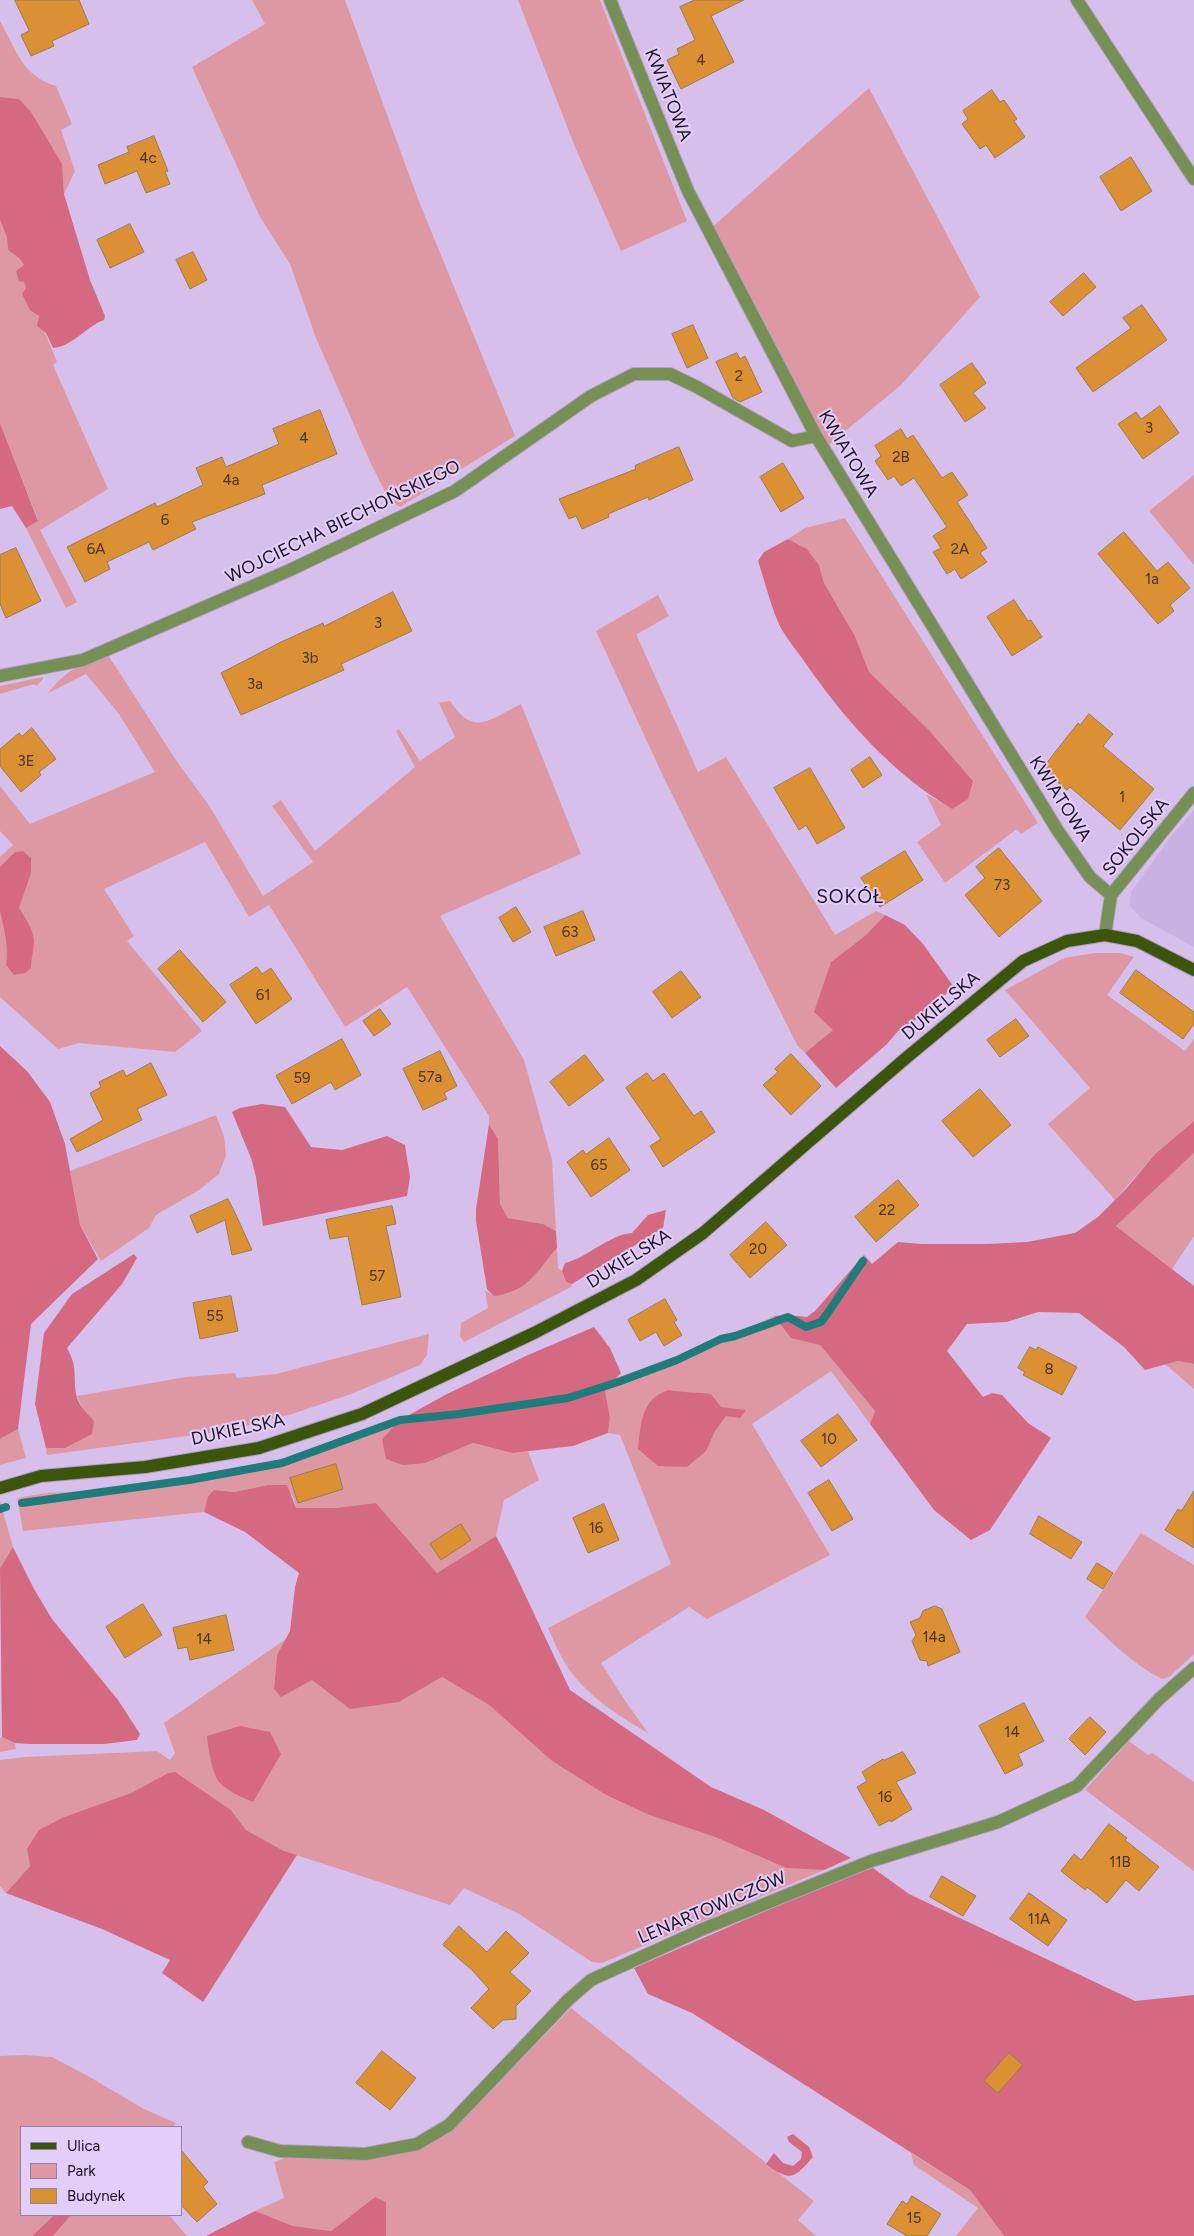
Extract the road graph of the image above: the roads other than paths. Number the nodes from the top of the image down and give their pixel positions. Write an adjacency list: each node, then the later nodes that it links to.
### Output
1 (610, 0): 4 (street, KWIATOWA)
2 (1077, 0): 3 (street)
3 (1194, 179)
4 (816, 436): 5 (street, WOJCIECHA BIECHOŃSKIEGO); 7 (street, KWIATOWA)
5 (0, 676)
6 (1194, 793): 7 (street, SOKOLSKA)
7 (1111, 895): 8 (street, SOKOLSKA)
8 (1105, 935): 9 (main road, DUKIELSKA); 10 (main road, DUKIELSKA)
9 (1194, 970)
10 (0, 1488)
11 (1194, 1668): 12 (street, LENARTOWICZÓW)
12 (248, 2142)

